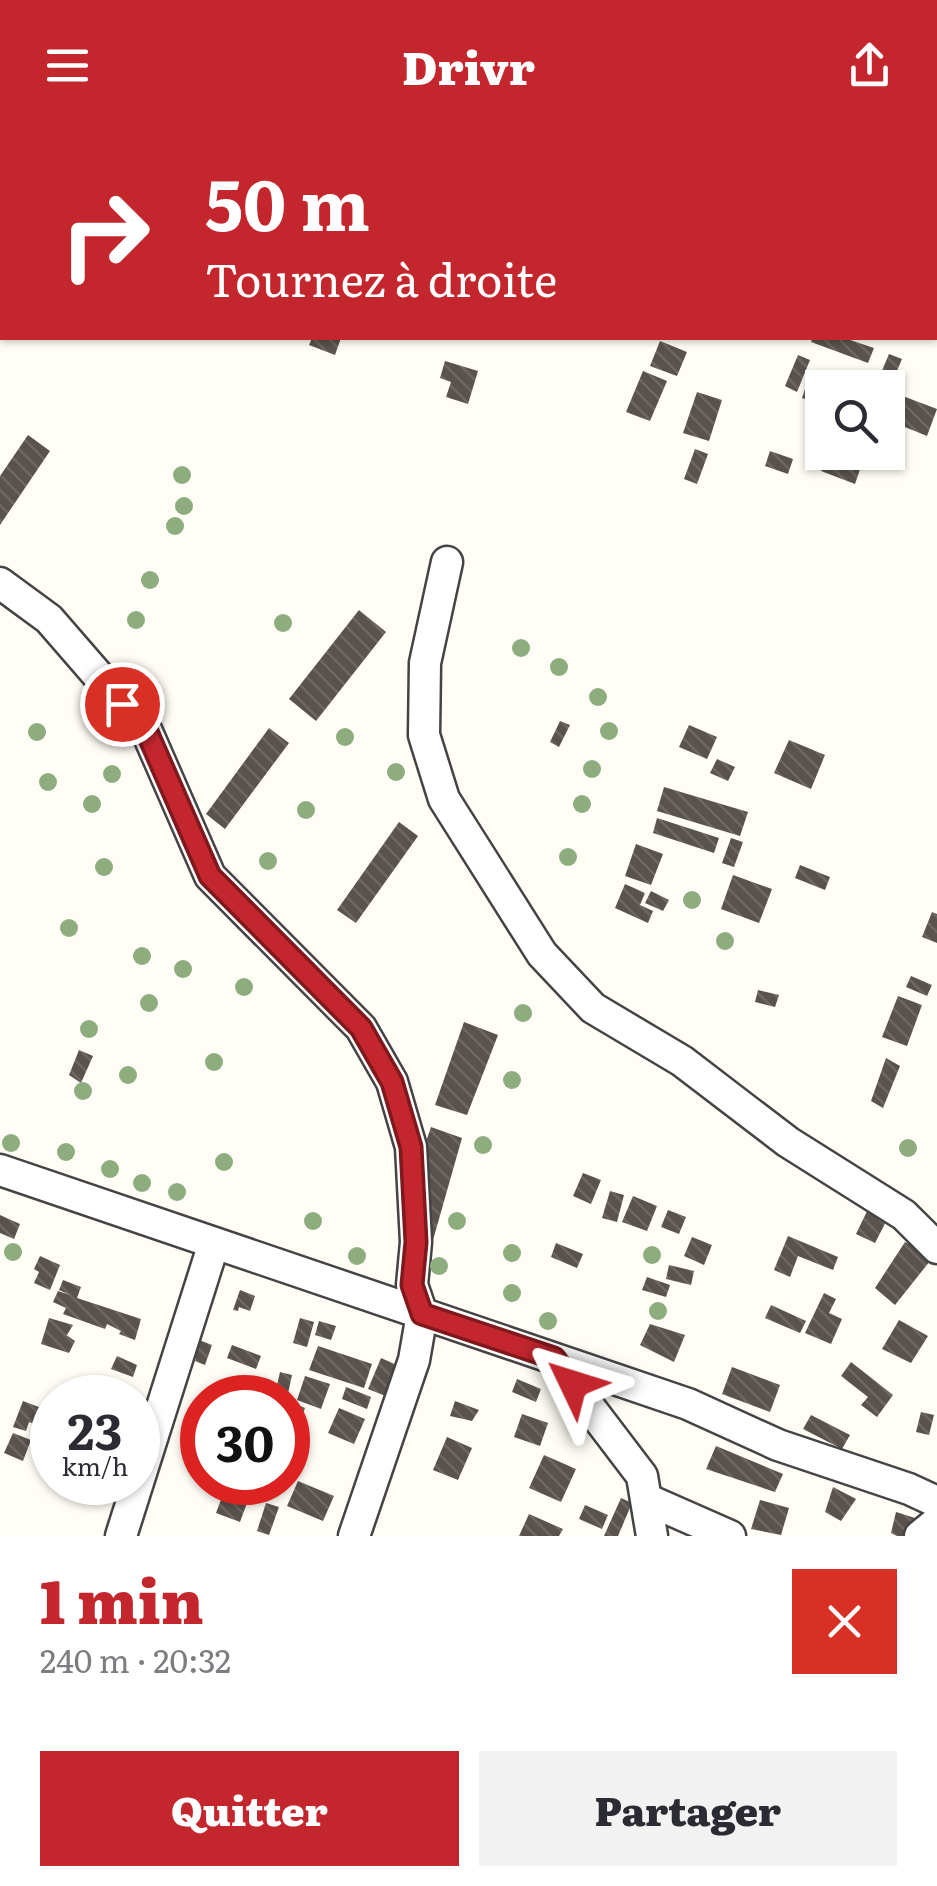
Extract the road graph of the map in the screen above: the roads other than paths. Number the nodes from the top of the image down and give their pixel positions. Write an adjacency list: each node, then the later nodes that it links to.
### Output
1 (447, 562): 5 (street)
2 (0, 583): 6 (street)
3 (0, 1170): 4 (street)
4 (214, 1243): 6 (street); 11 (street)
5 (937, 1248)
6 (422, 1314): 7 (street); 12 (street)
7 (554, 1358): 8 (street); 9 (street)
8 (646, 1500): 13 (street); 14 (street)
9 (937, 1502)
10 (937, 1522): 15 (street)
11 (121, 1536)
12 (354, 1536)
13 (652, 1536)
14 (730, 1536)
15 (920, 1536)

